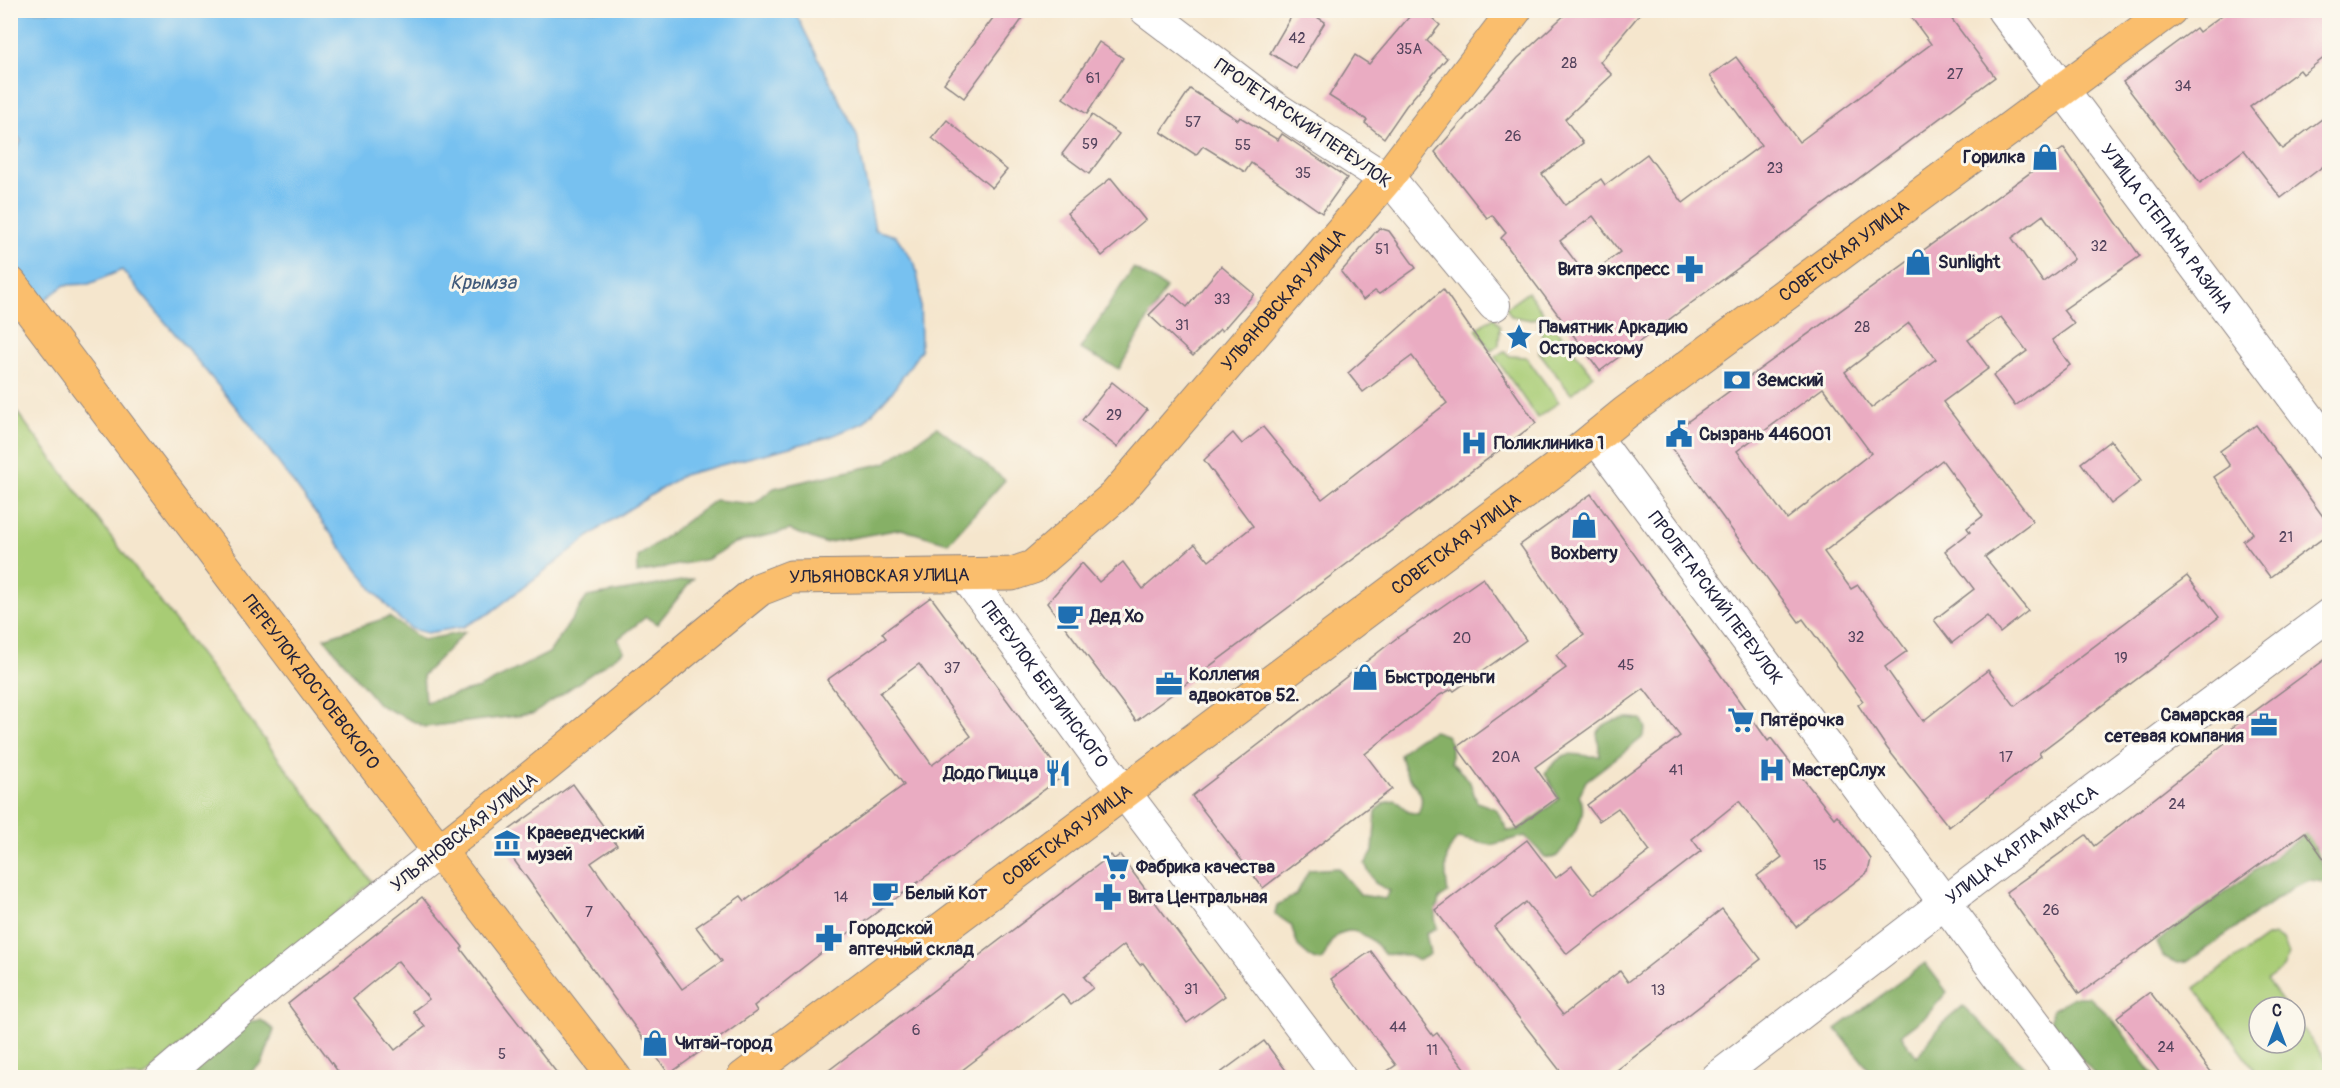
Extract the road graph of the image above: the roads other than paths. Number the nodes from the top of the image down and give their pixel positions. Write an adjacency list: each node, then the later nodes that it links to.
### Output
1 (1146, 10): 6 (street, ПРОЛЕТАРСКИЙ ПЕРЕУЛОК)
2 (1515, 10): 6 (main road, УЛЬЯНОВСКАЯ УЛИЦА)
3 (2003, 10): 5 (street, УЛИЦА СТЕПАНА РАЗИНА)
4 (2170, 10): 5 (main road, СОВЕТСКАЯ УЛИЦА)
5 (2064, 91): 9 (main road, СОВЕТСКАЯ УЛИЦА); 10 (street, УЛИЦА СТЕПАНА РАЗИНА)
6 (1388, 177): 8 (street, ПРОЛЕТАРСКИЙ ПЕРЕУЛОК); 11 (main road, УЛЬЯНОВСКАЯ УЛИЦА)
7 (10, 283): 14 (main road, ПЕРЕУЛОК ДОСТОЕВСКОГО)
8 (1494, 305)
9 (1595, 437): 13 (main road, СОВЕТСКАЯ УЛИЦА); 15 (street, ПРОЛЕТАРСКИЙ ПЕРЕУЛОК)
10 (2330, 446)
11 (966, 576): 13 (street, ПЕРЕУЛОК БЕРЛИНСКОГО); 14 (main road, УЛЬЯНОВСКАЯ УЛИЦА)
12 (2330, 614): 15 (street, УЛИЦА КАРЛА МАРКСА)
13 (1124, 791): 18 (main road, СОВЕТСКАЯ УЛИЦА); 19 (street, ПЕРЕУЛОК БЕРЛИНСКОГО)
14 (439, 851): 16 (street, УЛЬЯНОВСКАЯ УЛИЦА); 17 (main road, ПЕРЕУЛОК ДОСТОЕВСКОГО)
15 (1945, 902): 20 (street, УЛИЦА КАРЛА МАРКСА); 21 (street, ПРОЛЕТАРСКИЙ ПЕРЕУЛОК)
16 (161, 1077)
17 (615, 1077)
18 (743, 1077)
19 (1340, 1077)
20 (1717, 1077)
21 (2076, 1077)

